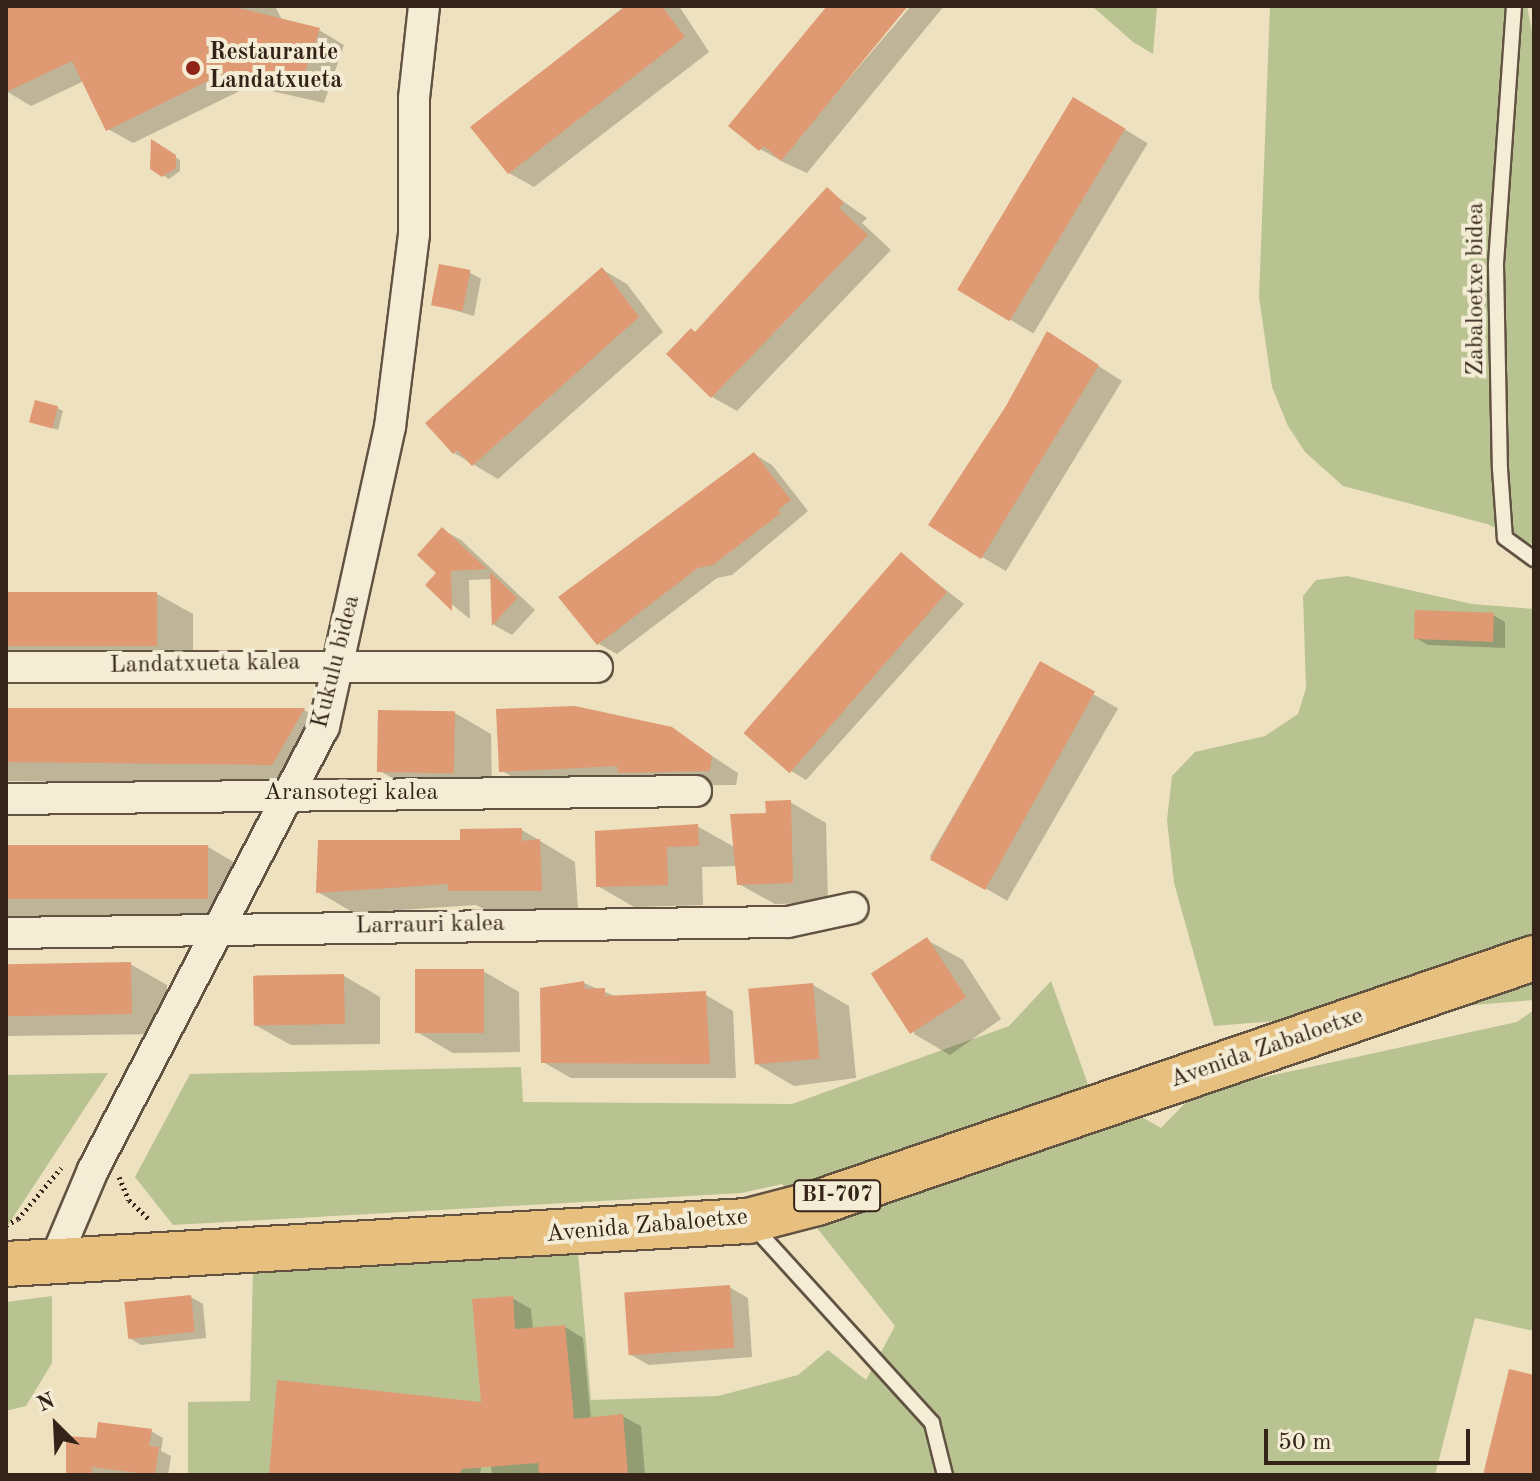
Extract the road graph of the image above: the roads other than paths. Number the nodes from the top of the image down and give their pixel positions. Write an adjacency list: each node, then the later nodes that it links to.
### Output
1 (424, 6): 4 (street, Kukulu bidea)
2 (1514, 6): 3 (lane, Zabaloetxe bidea)
3 (1534, 559)
4 (341, 664): 5 (street, Landatxueta kalea); 6 (street, Landatxueta kalea); 8 (street, Kukulu bidea)
5 (6, 667)
6 (597, 667)
7 (696, 791): 8 (street, Aransotegi kalea)
8 (288, 794): 9 (street, Aransotegi kalea); 11 (street, Kukulu bidea)
9 (6, 799)
10 (853, 908): 11 (street, Larrauri kalea)
11 (215, 929): 12 (street, Larrauri kalea); 15 (street, Kukulu bidea)
12 (6, 933)
13 (1534, 958): 14 (main road, Avenida Zabaloetxe / BI-707)
14 (748, 1221): 15 (main road, Avenida Zabaloetxe / BI-707); 17 (lane)
15 (55, 1260): 16 (main road, Avenida Zabaloetxe / BI-707)
16 (6, 1264)
17 (945, 1475)

